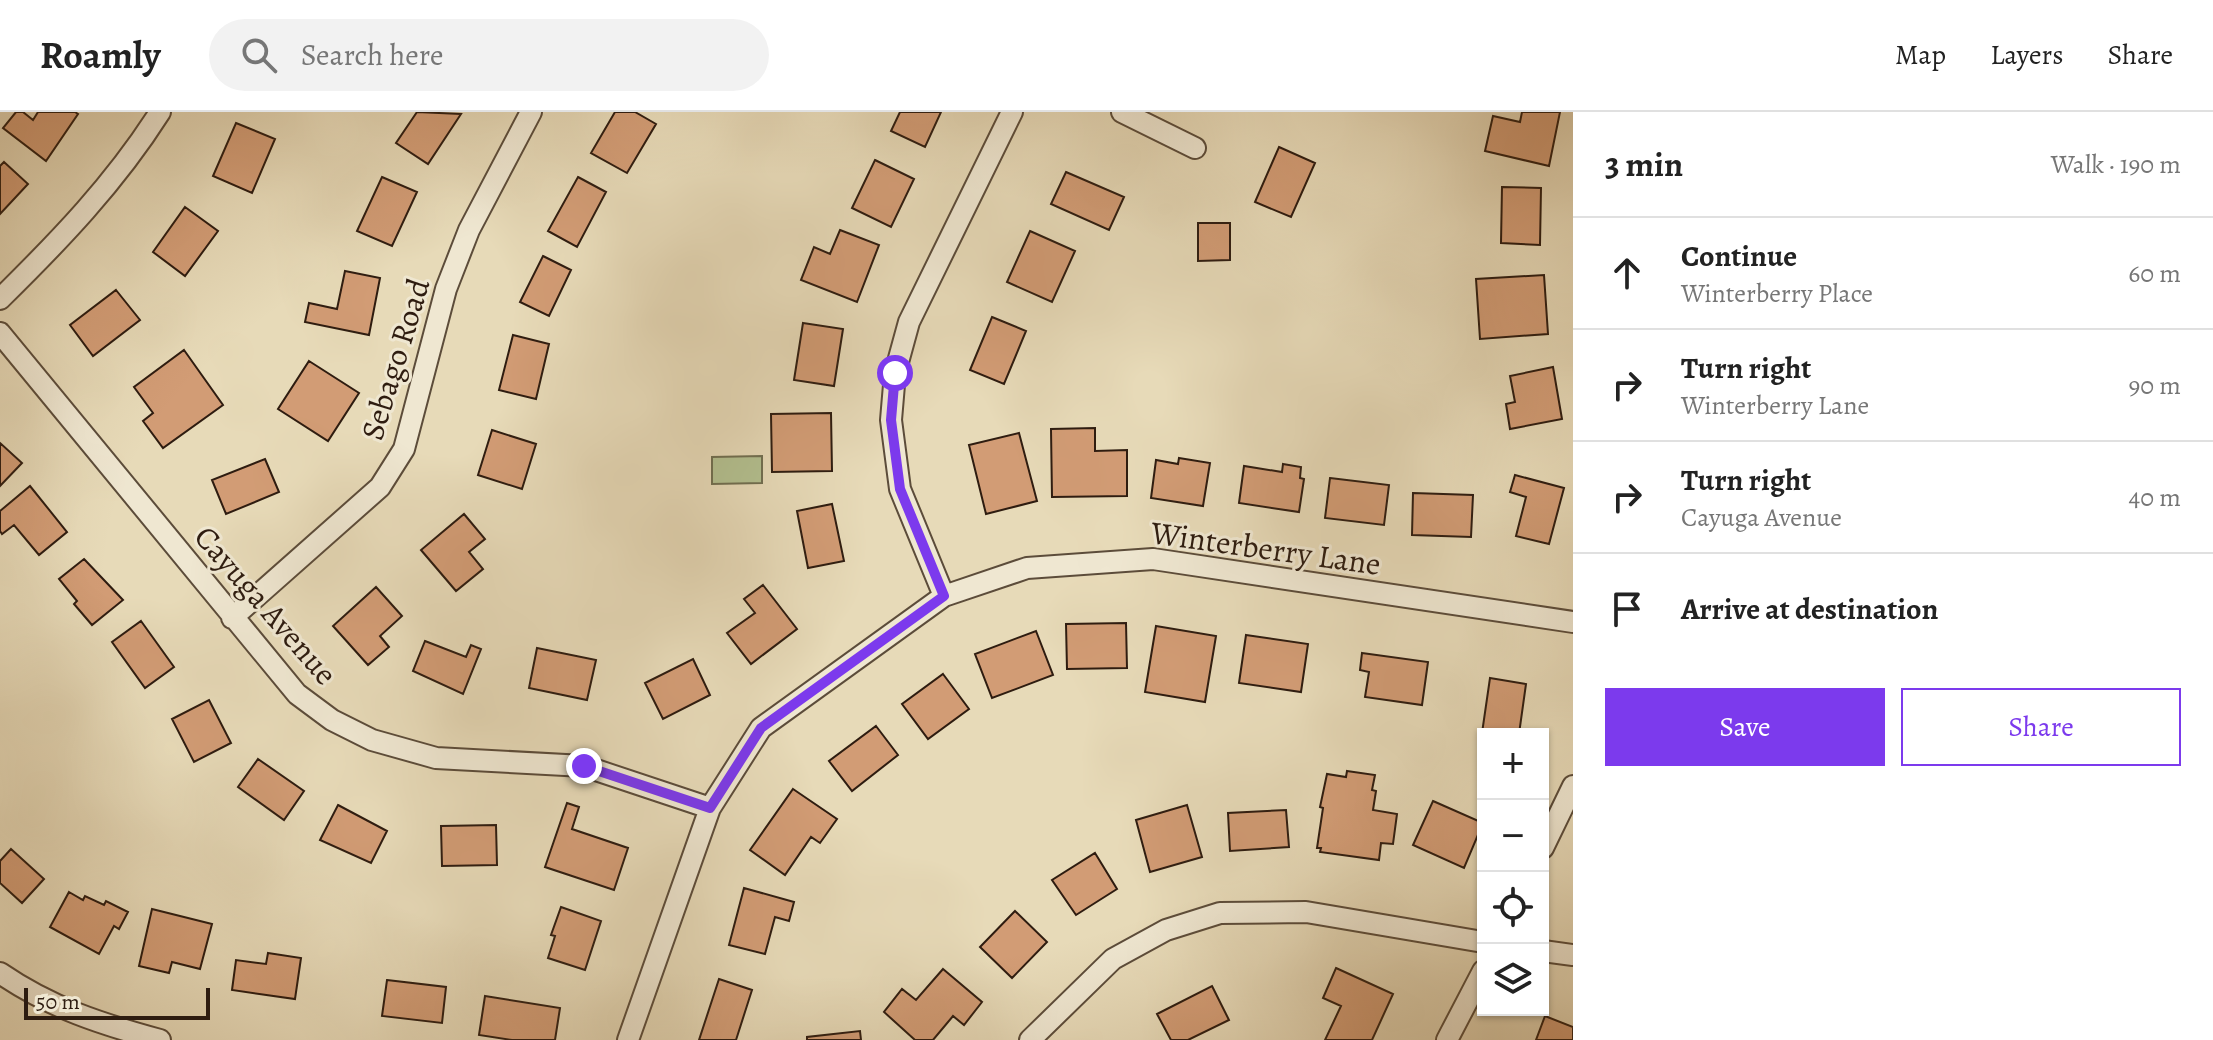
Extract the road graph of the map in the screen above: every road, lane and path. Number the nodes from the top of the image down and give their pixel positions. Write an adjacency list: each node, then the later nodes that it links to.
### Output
1 (160, 112): 6 (street)
2 (531, 112): 9 (street, Sebago Road)
3 (1012, 112): 8 (street)
4 (1122, 112): 5 (street)
5 (1195, 148)
6 (0, 299)
7 (0, 333): 9 (street, Cayuga Avenue)
8 (944, 596): 10 (street, Winterberry Lane); 12 (street, Winterberry Lane)
9 (232, 618): 12 (street, Cayuga Avenue)
10 (1573, 622)
11 (1573, 786): 13 (street)
12 (710, 808): 20 (street, Winterberry Lane)
13 (1549, 836)
14 (1477, 941): 21 (street)
15 (1549, 952): 16 (street)
16 (1573, 955)
17 (0, 973): 19 (street)
18 (1477, 982): 22 (street)
19 (160, 1040)
20 (628, 1040)
21 (1030, 1040)
22 (1447, 1040)

